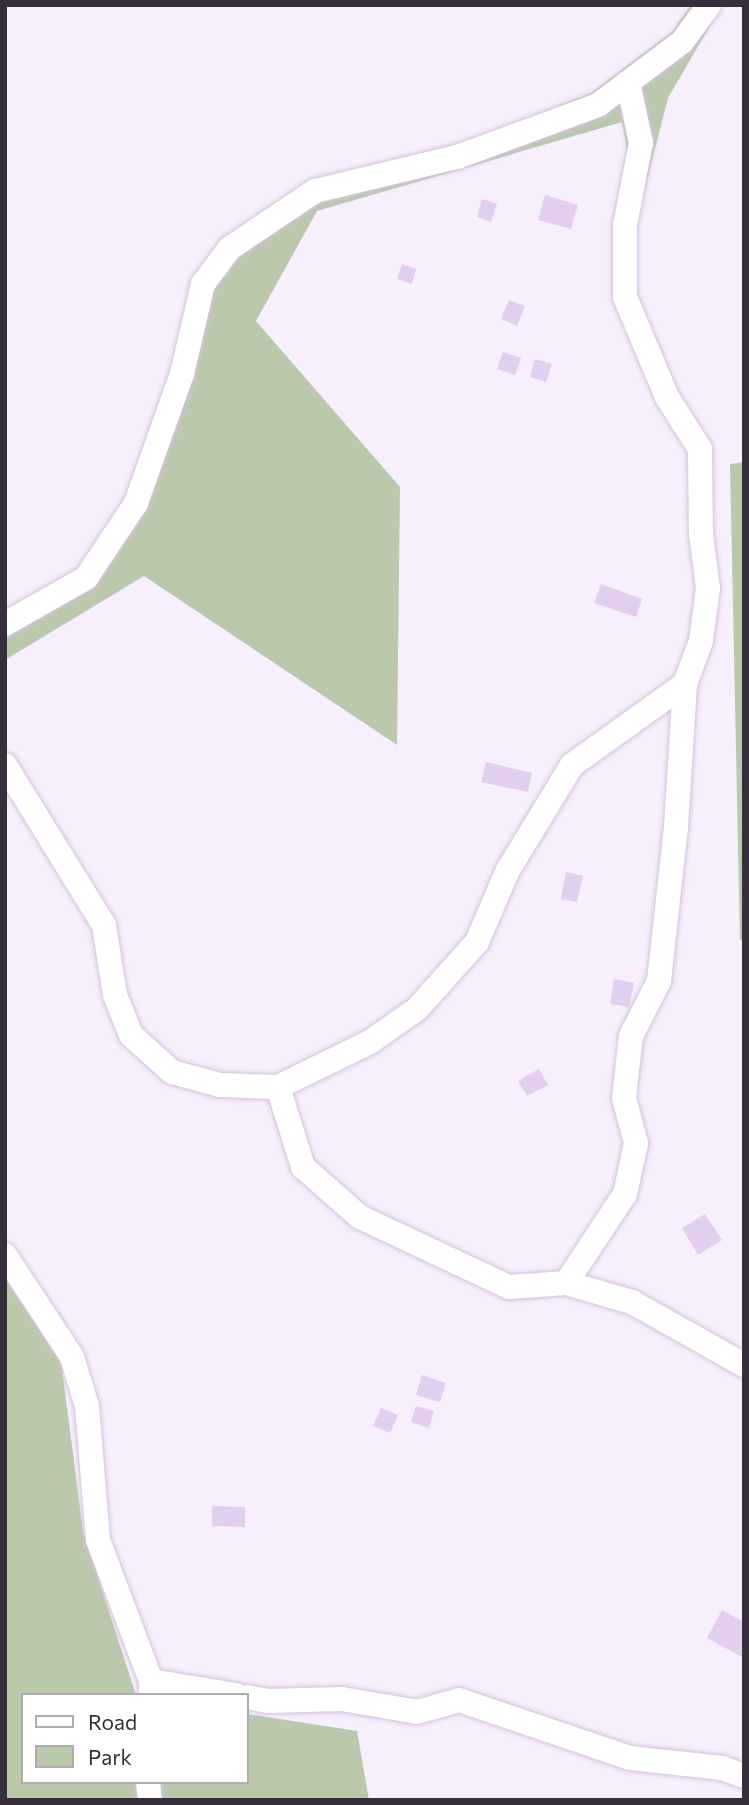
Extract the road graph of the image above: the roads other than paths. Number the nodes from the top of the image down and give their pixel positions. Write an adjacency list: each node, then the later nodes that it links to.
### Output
1 (709, 5): 2 (street)
2 (628, 82): 3 (street); 4 (street)
3 (5, 624)
4 (685, 684): 6 (street); 8 (street)
5 (5, 765): 6 (street)
6 (278, 1087): 8 (street)
7 (5, 1255): 10 (street)
8 (566, 1283): 9 (street)
9 (744, 1365)
10 (151, 1688): 11 (street)
11 (212, 1693)
12 (248, 1697): 13 (street)
13 (744, 1776)

